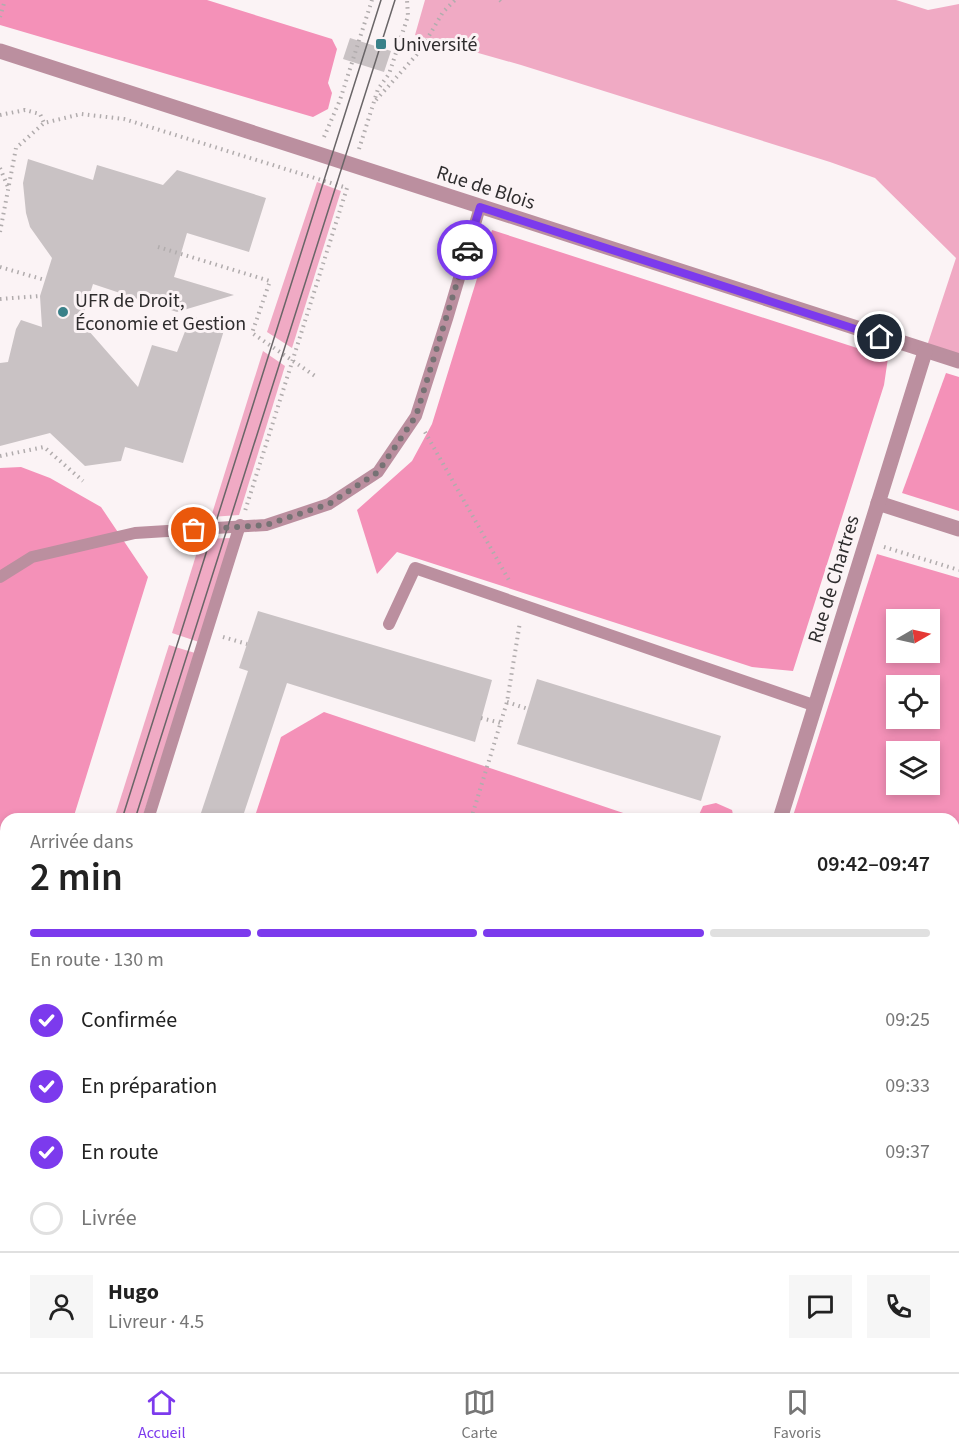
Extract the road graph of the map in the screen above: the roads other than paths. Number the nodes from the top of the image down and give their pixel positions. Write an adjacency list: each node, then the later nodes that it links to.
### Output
1 (0, 51): 2 (street, Rue de Blois)
2 (480, 207): 3 (street, Rue de Blois); 6 (lane)
3 (925, 352): 4 (street, Rue de Blois); 5 (street, Rue de Chartres)
4 (959, 361)
5 (878, 503): 7 (street); 10 (street, Rue de Chartres)
6 (240, 525): 8 (lane); 11 (lane)
7 (959, 529)
8 (0, 577)
9 (389, 624): 10 (lane)
10 (816, 706): 12 (street, Rue de Chartres)
11 (150, 813)
12 (782, 813)

